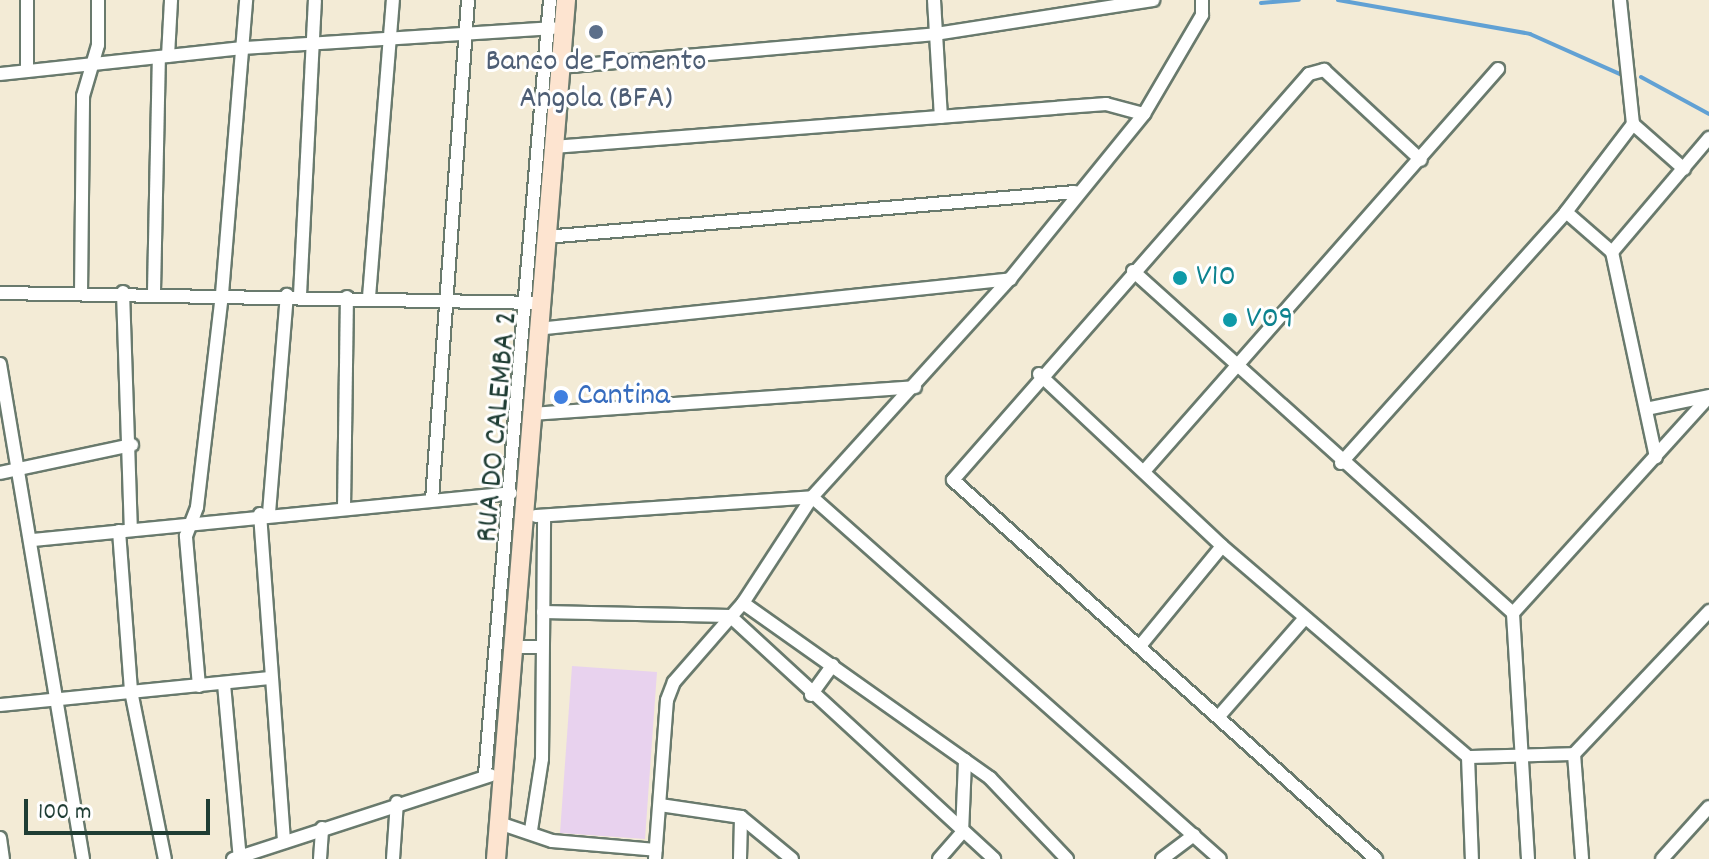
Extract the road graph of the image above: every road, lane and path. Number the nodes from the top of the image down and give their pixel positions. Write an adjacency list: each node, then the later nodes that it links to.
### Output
1 (27, 0): 24 (street)
2 (98, 0): 21 (street)
3 (171, 0): 20 (street)
4 (246, 0): 18 (street)
5 (315, 0): 19 (street)
6 (393, 0): 17 (street)
7 (468, 0): 16 (street)
8 (550, 0): 14 (street)
9 (566, 0): 14 (main road, RUA DO CALEMBA 2)
10 (934, 0): 15 (street)
11 (1153, 0): 15 (street)
12 (1202, 0): 26 (street)
13 (1620, 0): 28 (street)
14 (556, 28): 16 (street); 22 (main road, RUA DO CALEMBA 2); 48 (street)
15 (936, 34): 22 (street); 27 (street)
16 (465, 35): 17 (street); 47 (street)
17 (390, 42): 19 (street); 46 (street)
18 (244, 48): 19 (street); 20 (street); 43 (street)
19 (314, 49): 44 (street)
20 (164, 57): 21 (street); 39 (street)
21 (91, 65): 24 (street); 42 (street)
22 (560, 67): 30 (main road, RUA DO CALEMBA 2)
23 (1498, 69): 31 (street)
24 (27, 71): 25 (street)
25 (0, 74)
26 (1144, 114): 27 (street); 33 (street)
27 (941, 117): 30 (street)
28 (1633, 124): 32 (street); 34 (street)
29 (1709, 138): 32 (street)
30 (553, 147): 35 (main road, RUA DO CALEMBA 2)
31 (1421, 160): 37 (street); 51 (street)
32 (1684, 169): 36 (street)
33 (1075, 192): 35 (street); 38 (street)
34 (1566, 212): 36 (street); 59 (street)
35 (545, 237): 48 (main road, RUA DO CALEMBA 2)
36 (1612, 252): 55 (street)
37 (1133, 271): 51 (street); 52 (street)
38 (1010, 279): 49 (street); 53 (street)
39 (154, 291): 40 (street); 43 (street)
40 (123, 292): 42 (street); 57 (street)
41 (0, 293): 42 (street)
42 (81, 294)
43 (222, 294): 44 (street); 70 (street)
44 (293, 295): 45 (street); 67 (street)
45 (347, 297): 46 (street); 66 (street)
46 (369, 297): 47 (street)
47 (442, 299): 48 (street); 65 (street)
48 (531, 302): 49 (main road, RUA DO CALEMBA 2); 63 (street)
49 (537, 329): 56 (main road, RUA DO CALEMBA 2)
50 (0, 364): 60 (street)
51 (1234, 368): 59 (street); 61 (street)
52 (1039, 374): 61 (street); 80 (street)
53 (915, 387): 56 (street); 64 (street)
54 (1709, 396): 55 (street); 58 (street)
55 (1646, 409): 58 (street)
56 (530, 414): 63 (main road, RUA DO CALEMBA 2)
57 (132, 445): 60 (street); 71 (street)
58 (1656, 457): 77 (street)
59 (1341, 463): 77 (street)
60 (20, 468): 62 (street); 72 (street)
61 (1146, 469): 73 (street)
62 (0, 473)
63 (515, 493): 65 (street); 68 (main road, RUA DO CALEMBA 2); 96 (street)
64 (812, 497): 69 (street); 74 (street); 105 (street)
65 (432, 500): 66 (street)
66 (344, 509): 67 (street)
67 (265, 514): 70 (street); 84 (street)
68 (522, 515): 69 (street); 81 (main road, RUA DO CALEMBA 2)
69 (544, 516): 76 (street)
70 (192, 521): 71 (street); 86 (street)
71 (125, 531): 72 (street); 87 (street)
72 (33, 540): 89 (street)
73 (1222, 546): 79 (street); 80 (street)
74 (743, 603): 78 (street); 83 (street)
75 (1709, 611): 92 (street)
76 (543, 612): 78 (street); 82 (street)
77 (1513, 613): 93 (street)
78 (730, 616): 88 (street); 98 (street)
79 (1305, 618): 91 (street); 94 (street)
80 (1140, 646): 91 (street)
81 (512, 647): 82 (street); 96 (main road, RUA DO CALEMBA 2)
82 (542, 647): 103 (street)
83 (833, 665): 88 (street); 95 (street)
84 (269, 678): 85 (street); 107 (street)
85 (224, 684): 86 (street); 109 (street)
86 (199, 686): 87 (street)
87 (131, 691): 89 (street); 112 (street)
88 (811, 695): 104 (street)
89 (59, 697): 90 (street); 111 (street)
90 (0, 705)
91 (1220, 715): 123 (street)
92 (1574, 754): 93 (street); 126 (street)
93 (1521, 755): 94 (street); 125 (street)
94 (1468, 757): 124 (street)
95 (965, 760): 104 (street); 120 (street)
96 (493, 775): 97 (street); 101 (main road, RUA DO CALEMBA 2)
97 (397, 802): 102 (street); 114 (street)
98 (660, 805): 100 (street); 108 (street)
99 (1709, 807): 127 (street)
100 (741, 817): 116 (street); 117 (street)
101 (499, 823): 103 (street); 115 (main road, RUA DO CALEMBA 2)
102 (322, 828): 107 (street); 113 (street)
103 (531, 830): 108 (street)
104 (962, 833): 118 (street); 119 (street)
105 (1194, 835): 121 (street); 122 (street)
106 (0, 838): 110 (street)
107 (284, 842): 109 (street)
108 (656, 854)
109 (238, 858)
110 (3, 859)
111 (83, 859)
112 (165, 859)
113 (320, 859)
114 (393, 859)
115 (496, 859)
116 (740, 859)
117 (792, 859)
118 (939, 859)
119 (994, 859)
120 (1067, 859)
121 (1162, 859)
122 (1220, 859)
123 (1376, 859)
124 (1472, 859)
125 (1528, 859)
126 (1582, 859)
127 (1662, 859)

